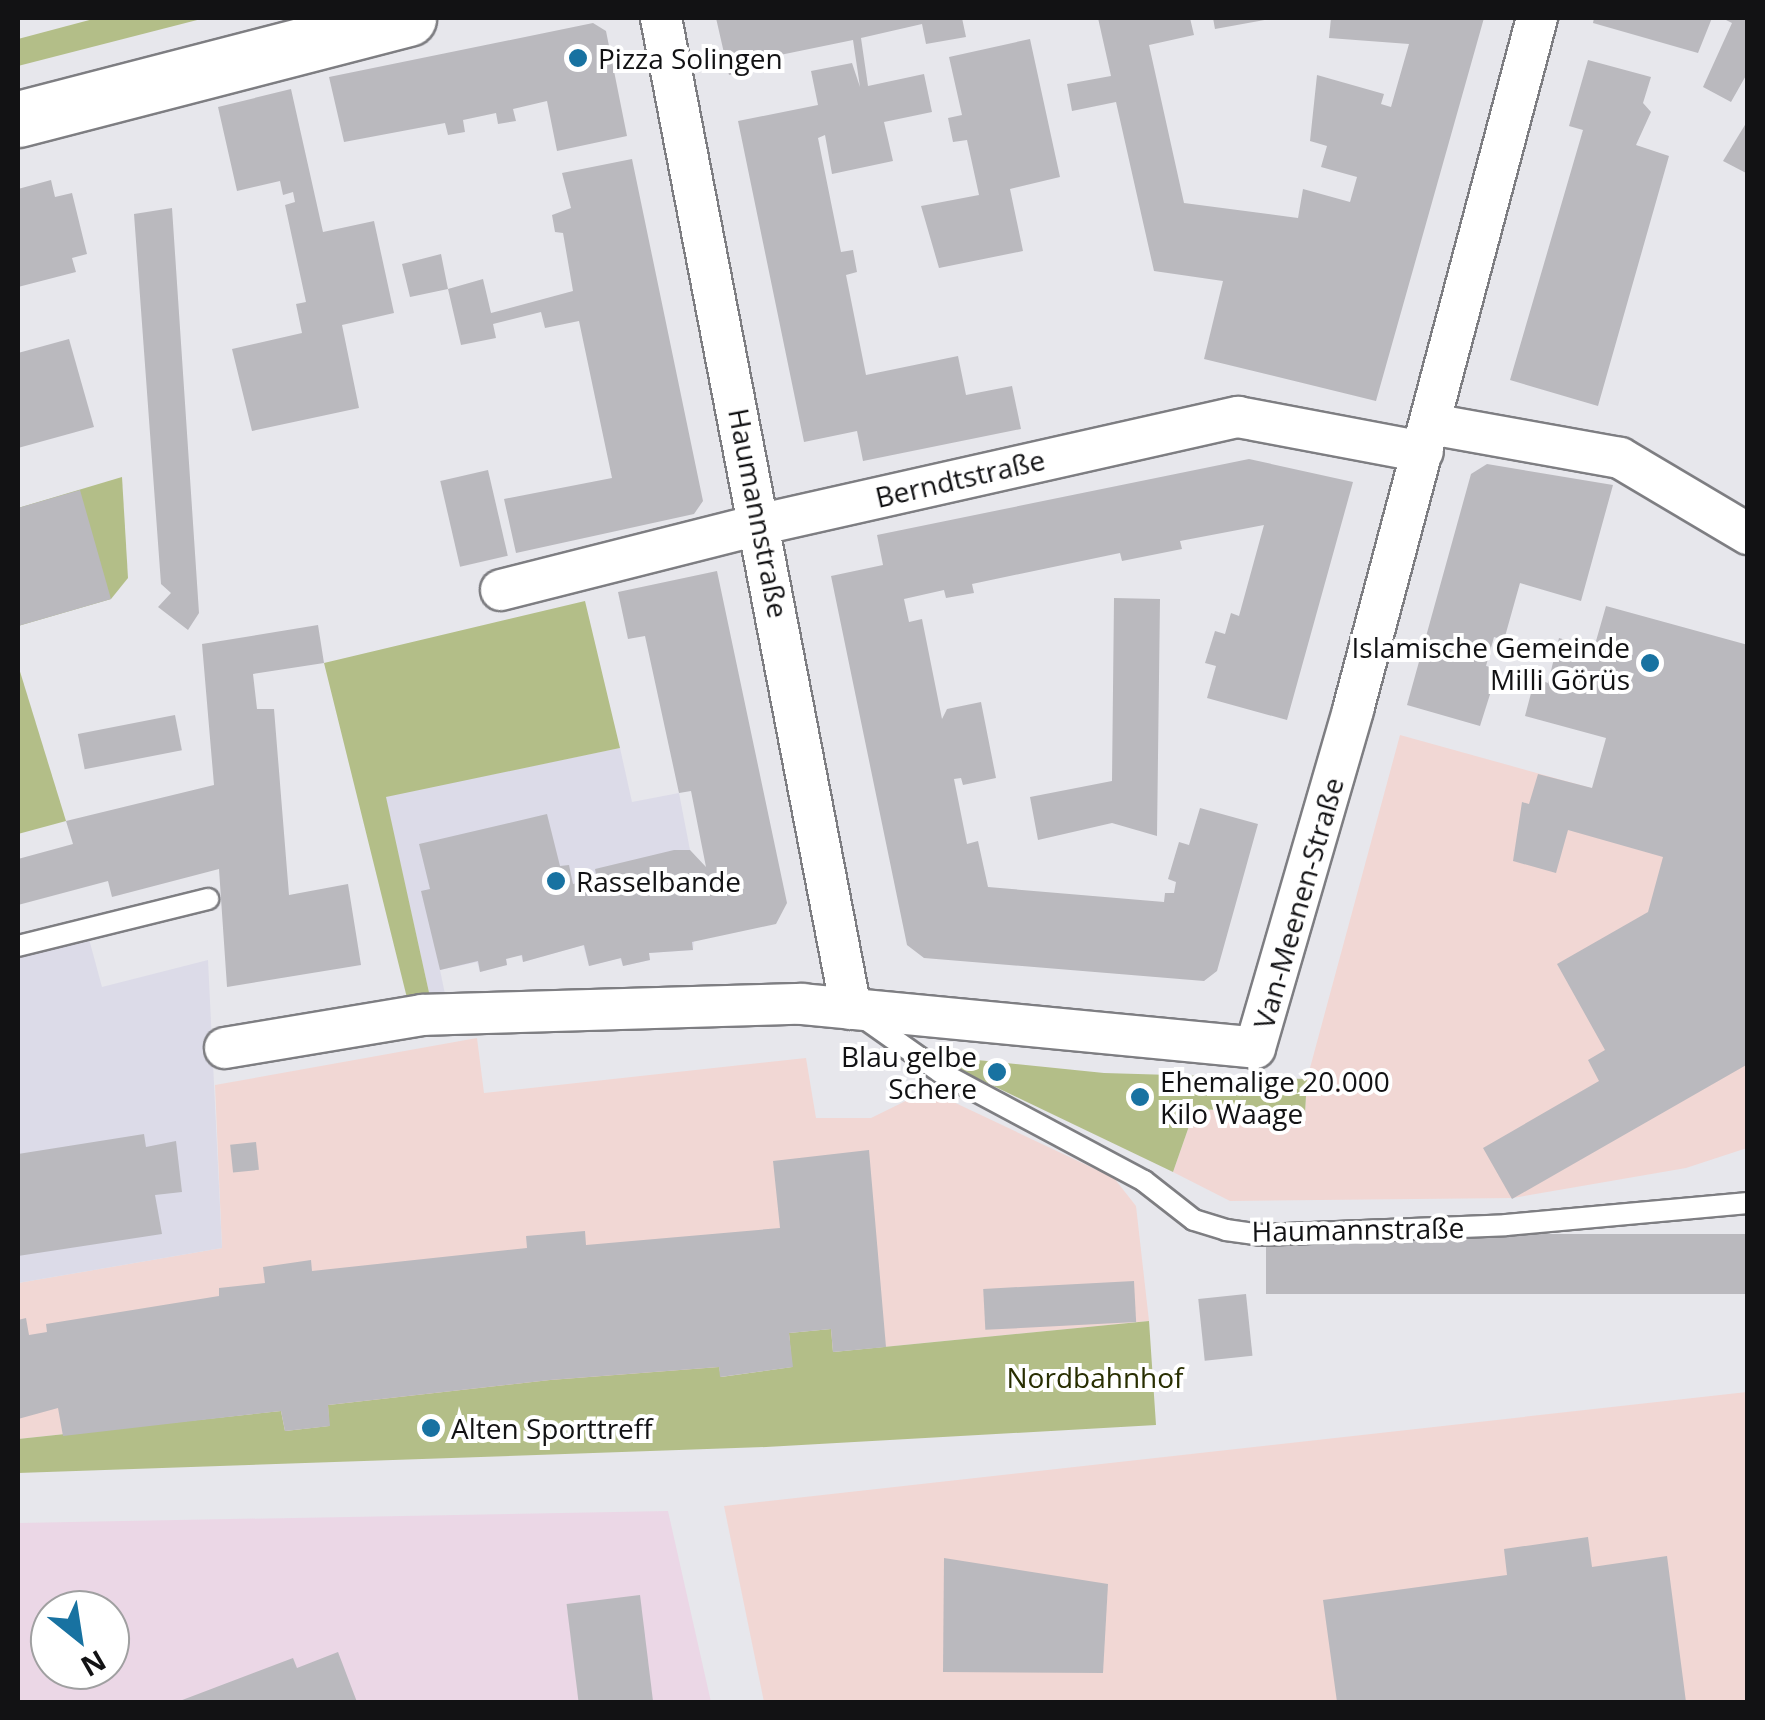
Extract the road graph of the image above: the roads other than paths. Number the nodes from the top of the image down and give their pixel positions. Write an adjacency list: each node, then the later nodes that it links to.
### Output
1 (408, 18): 4 (street)
2 (661, 18): 6 (street, Haumannstraße)
3 (1538, 18): 5 (street, Van-Meenen-Straße)
4 (18, 119)
5 (1427, 438): 6 (street, Berndtstraße); 7 (street); 11 (street, Van-Meenen-Straße)
6 (762, 524): 8 (street, Berndtstraße); 11 (street, Haumannstraße)
7 (1748, 534)
8 (501, 590)
9 (208, 900): 10 (lane)
10 (18, 946)
11 (851, 1009): 12 (street, Haumannstraße); 13 (lane, Haumannstraße)
12 (224, 1048)
13 (1748, 1203)

